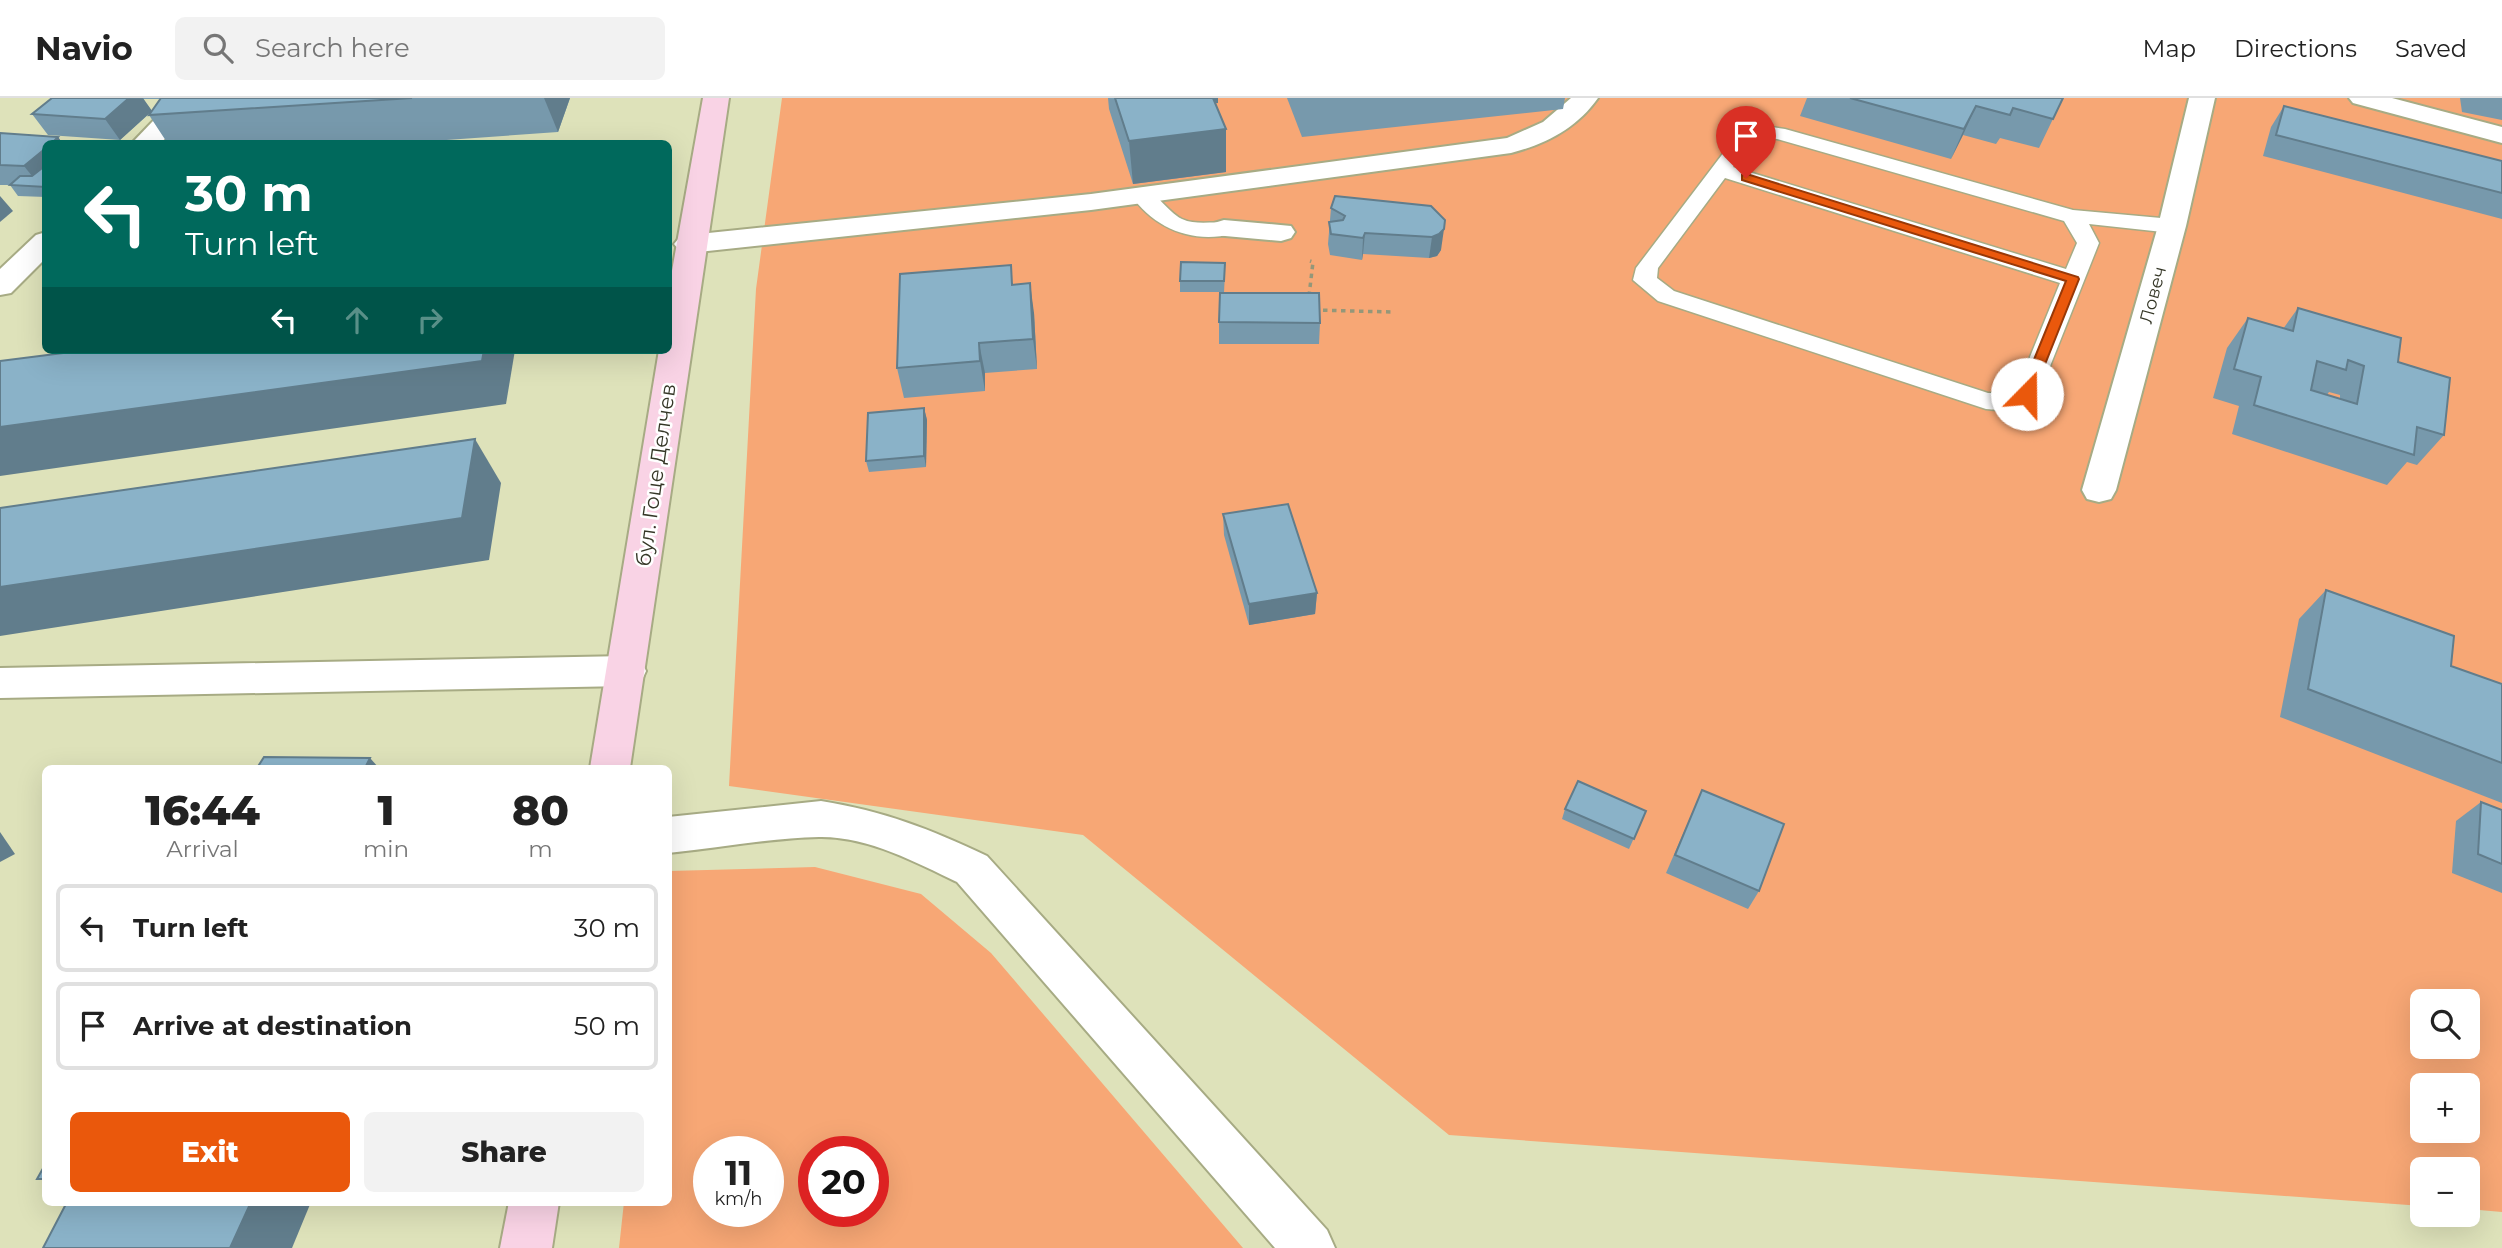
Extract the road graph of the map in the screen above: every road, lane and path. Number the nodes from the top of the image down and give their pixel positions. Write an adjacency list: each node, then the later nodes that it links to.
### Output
1 (190, 98): 7 (street)
2 (716, 98): 14 (main road, бул. Гоце Делчев)
3 (1585, 98): 9 (street)
4 (2202, 98): 11 (street, Ловеч)
5 (2362, 98): 6 (street)
6 (2502, 135)
7 (148, 140)
8 (1720, 170): 10 (lane); 17 (lane); 17 (lane)
9 (1142, 195): 12 (lane); 14 (street)
10 (2071, 216): 11 (lane); 17 (lane)
11 (2172, 226): 22 (street, Ловеч)
12 (1224, 229): 13 (street)
13 (1281, 232)
14 (689, 244): 23 (main road, бул. Гоце Делчев)
15 (42, 245): 18 (street)
16 (1306, 259): 19 (path)
17 (2073, 279)
18 (0, 286)
19 (1309, 298)
20 (1308, 310): 21 (path)
21 (1392, 312)
22 (2099, 490)
23 (627, 671): 24 (street); 25 (main road, бул. Гоце Делчев)
24 (0, 683)
25 (611, 765)
26 (672, 835): 29 (street)
27 (533, 1206): 28 (main road)
28 (526, 1248)
29 (1309, 1248)

